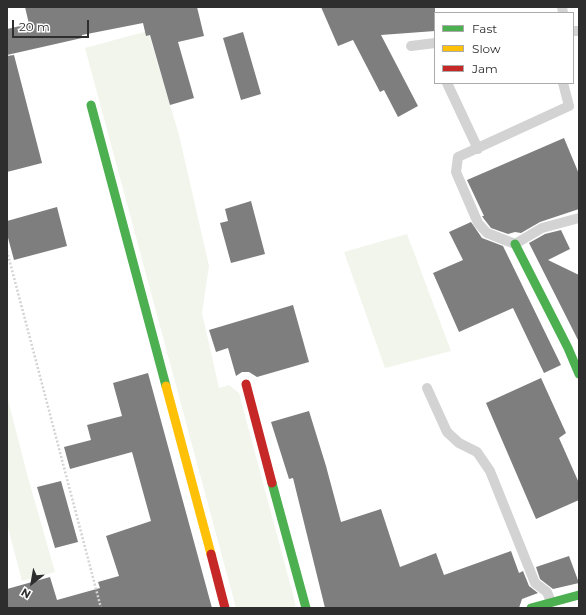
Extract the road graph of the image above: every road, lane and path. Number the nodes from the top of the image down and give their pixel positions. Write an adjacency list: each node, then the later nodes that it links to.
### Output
1 (434, 44): 2 (lane)
2 (411, 46)
3 (447, 84): 6 (lane)
4 (563, 84): 6 (lane)
5 (91, 105): 16 (street)
6 (478, 149): 8 (lane)
7 (579, 218): 8 (lane)
8 (515, 244): 10 (street)
9 (7, 251): 15 (path)
10 (579, 374)
11 (246, 384): 17 (street)
12 (427, 388): 14 (lane)
13 (575, 596): 14 (street); 19 (lane)
14 (551, 602): 18 (street)
15 (101, 608)
16 (225, 608)
17 (306, 608)
18 (531, 608)
19 (575, 608)

